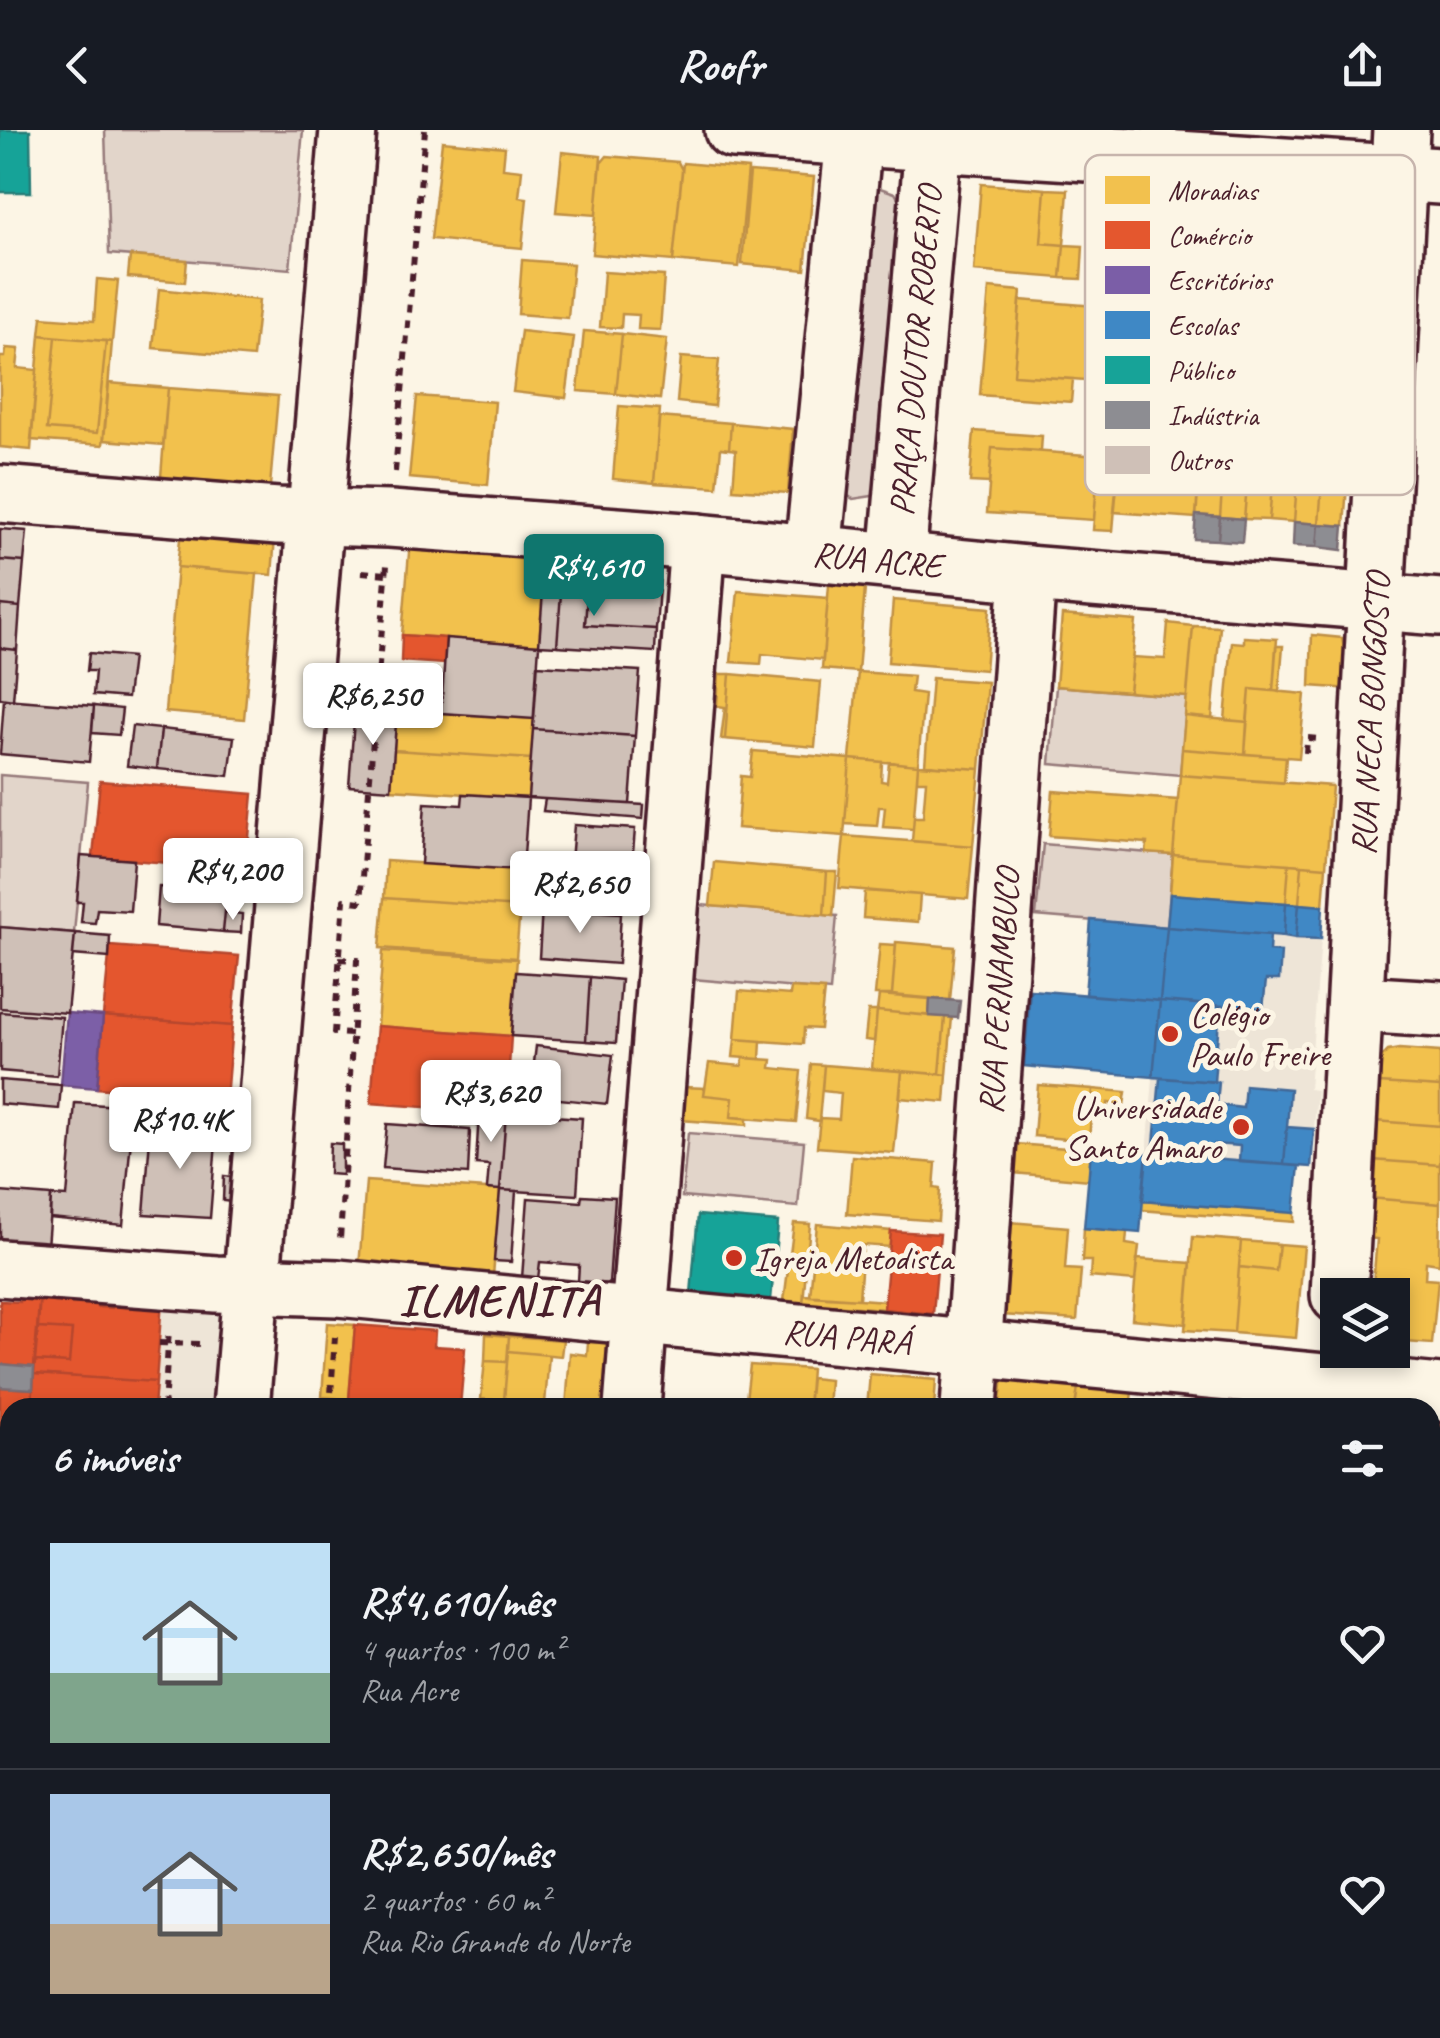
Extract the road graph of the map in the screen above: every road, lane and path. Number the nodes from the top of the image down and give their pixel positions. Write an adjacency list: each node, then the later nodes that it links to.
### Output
1 (348, 130): 8 (street)
2 (733, 130): 3 (street)
3 (854, 138): 4 (street); 10 (street)
4 (933, 143): 5 (street); 11 (street, PRAÇA DOUTOR ROBERTO)
5 (1273, 155)
6 (0, 494): 8 (street, RUA ACRE)
7 (1385, 495): 13 (street, RUA NECA BONGOSTO)
8 (315, 518): 9 (street, RUA ACRE); 24 (street)
9 (698, 542): 10 (street, RUA ACRE); 26 (street)
10 (813, 552): 11 (street, RUA ACRE)
11 (897, 560): 12 (street, RUA ACRE)
12 (1028, 574): 13 (street, RUA ACRE); 31 (street, RUA PERNAMBUCO)
13 (1376, 601): 14 (street, RUA ACRE); 19 (street, RUA NECA BONGOSTO)
14 (1440, 607)
15 (1305, 742): 16 (path)
16 (1306, 753)
17 (344, 900): 18 (path)
18 (339, 959): 21 (path); 21 (path)
19 (1356, 1004): 20 (street); 23 (street, RUA NECA BONGOSTO)
20 (1440, 1009)
21 (351, 1034): 25 (path)
22 (0, 1268): 24 (street, RUA PARÁ)
23 (1340, 1278)
24 (251, 1286): 25 (street, RUA PARÁ); 36 (street)
25 (338, 1288): 26 (street, RUA PARÁ); 37 (path)
26 (639, 1316): 31 (street, RUA PARÁ); 38 (street)
27 (170, 1326): 29 (path)
28 (159, 1343): 29 (path)
29 (168, 1344): 30 (path); 35 (path)
30 (211, 1344)
31 (975, 1348): 34 (street, RUA PARÁ); 39 (street, RUA PERNAMBUCO)
32 (1335, 1368): 34 (street)
33 (1440, 1393): 34 (street, RUA PARÁ)
34 (1334, 1395)
35 (165, 1398)
36 (243, 1398)
37 (331, 1398)
38 (633, 1398)
39 (970, 1398)

